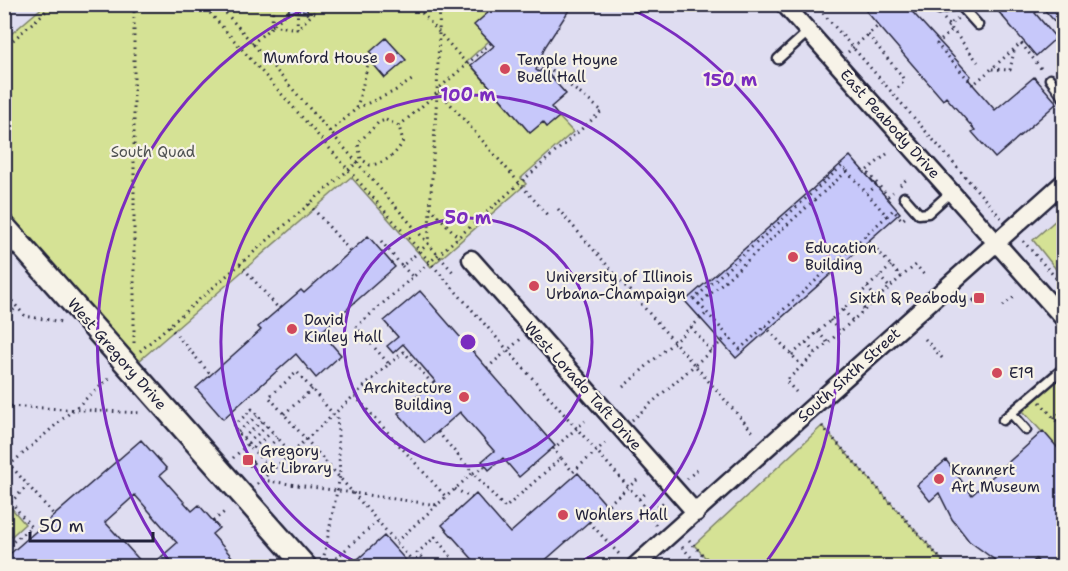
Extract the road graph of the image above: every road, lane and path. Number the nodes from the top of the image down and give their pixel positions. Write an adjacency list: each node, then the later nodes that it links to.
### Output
1 (54, 4): 30 (path)
2 (134, 4): 112 (path)
3 (202, 4): 50 (path)
4 (218, 4): 28 (path)
5 (273, 4): 18 (path)
6 (298, 4): 17 (path); 18 (path); 22 (path)
7 (309, 4): 14 (path)
8 (414, 4): 16 (path)
9 (432, 4): 16 (path)
10 (440, 4): 25 (path)
11 (784, 4): 23 (street, East Peabody Drive)
12 (815, 4): 29 (path)
13 (935, 4): 15 (lane)
14 (323, 5): 17 (path)
15 (960, 5): 19 (lane)
16 (422, 13): 25 (path)
17 (310, 17): 22 (path)
18 (272, 25): 22 (path); 28 (path)
19 (978, 25)
20 (878, 26): 26 (path)
21 (947, 27): 24 (path)
22 (297, 29)
23 (808, 32): 34 (lane); 56 (street, East Peabody Drive)
24 (951, 32): 35 (path); 38 (path)
25 (440, 33): 36 (path); 42 (path)
26 (868, 34): 29 (path); 41 (path)
27 (491, 43): 36 (path)
28 (252, 44): 46 (path)
29 (853, 47): 32 (path); 62 (path)
30 (4, 48)
31 (1014, 49): 38 (path); 38 (path); 39 (path)
32 (846, 53)
33 (374, 56): 44 (path)
34 (778, 59)
35 (978, 62)
36 (467, 64): 42 (path)
37 (545, 66): 54 (path)
38 (992, 69)
39 (1050, 79): 43 (lane)
40 (412, 80): 44 (path)
41 (898, 88)
42 (437, 91): 45 (path); 54 (path); 60 (path)
43 (1064, 98)
44 (357, 108): 46 (path)
45 (399, 126): 48 (path); 48 (path)
46 (330, 132): 49 (path)
47 (887, 154): 55 (path)
48 (361, 159): 49 (path)
49 (357, 163): 50 (path); 70 (path)
50 (348, 171): 59 (path); 72 (path)
51 (847, 171): 57 (path); 91 (path); 91 (path)
52 (908, 178): 55 (path)
53 (1064, 182): 69 (street, South Sixth Street)
54 (520, 184): 63 (path); 66 (path)
55 (878, 184): 57 (path)
56 (951, 192): 58 (lane); 69 (street, East Peabody Drive)
57 (867, 194): 65 (path)
58 (904, 197)
59 (309, 204): 71 (path); 76 (path)
60 (430, 207): 66 (path); 70 (path)
61 (558, 209): 111 (path)
62 (1000, 216)
63 (549, 217)
64 (4, 226): 204 (street, West Gregory Drive)
65 (865, 236): 78 (path); 104 (path)
66 (459, 238): 73 (path)
67 (381, 242): 77 (path)
68 (1024, 242): 85 (path)
69 (996, 243): 99 (street, East Peabody Drive); 192 (street, South Sixth Street)
70 (428, 244): 72 (path); 73 (path)
71 (351, 252)
72 (419, 252): 75 (path); 77 (path)
73 (438, 255): 75 (path); 79 (path)
74 (471, 259): 192 (street, West Lorado Taft Drive)
75 (429, 263): 81 (path); 116 (path)
76 (240, 264): 94 (path); 103 (path)
77 (402, 266): 81 (path)
78 (891, 266): 80 (path); 82 (path)
79 (453, 272)
80 (879, 276): 84 (path); 86 (path)
81 (413, 277): 121 (path)
82 (901, 277): 83 (path); 86 (path)
83 (926, 277)
84 (867, 287): 89 (path); 90 (path)
85 (1064, 287)
86 (890, 288): 90 (path)
87 (4, 292): 93 (path)
88 (1014, 297): 92 (path)
89 (855, 298): 95 (path); 96 (path)
90 (877, 299): 96 (path)
91 (699, 304): 97 (path)
92 (1003, 306)
93 (17, 307): 98 (path); 102 (path)
94 (279, 309)
95 (843, 309): 100 (path); 101 (path)
96 (865, 310): 101 (path)
97 (707, 313): 105 (path); 109 (path)
98 (4, 318)
99 (1064, 319)
100 (830, 320): 106 (path); 107 (path)
101 (853, 321): 107 (path)
102 (62, 322)
103 (169, 326): 115 (path); 126 (path)
104 (765, 326): 109 (path); 119 (path)
105 (691, 327): 111 (path); 117 (path)
106 (818, 332): 113 (path); 114 (path)
107 (840, 332): 114 (path)
108 (525, 334): 116 (path)
109 (728, 336): 117 (path)
110 (925, 339): 120 (path)
111 (674, 342): 122 (path); 129 (path)
112 (134, 343)
113 (806, 343): 118 (path); 119 (path)
114 (828, 343): 118 (path)
115 (140, 351)
116 (507, 351): 124 (path); 149 (path)
117 (711, 351): 122 (path)
118 (816, 354): 123 (path)
119 (792, 355): 123 (path)
120 (943, 358)
121 (389, 364): 128 (path); 133 (path)
122 (694, 366): 146 (path); 155 (path)
123 (802, 366): 131 (path)
124 (487, 368)
125 (1064, 368): 132 (lane)
126 (211, 375)
127 (111, 377): 136 (path)
128 (429, 380)
129 (623, 387)
130 (312, 389): 139 (path); 139 (path); 140 (path)
131 (796, 392)
132 (1033, 394): 138 (lane); 142 (path)
133 (355, 396): 140 (path); 185 (path)
134 (5, 406): 136 (path)
135 (1064, 409): 142 (path)
136 (73, 410): 137 (path); 168 (path)
137 (142, 413)
138 (1011, 413): 143 (lane); 150 (lane)
139 (284, 414): 158 (path)
140 (336, 414): 158 (path); 174 (path)
141 (257, 415): 144 (path); 152 (path); 152 (path)
142 (1054, 419): 151 (path)
143 (1003, 420)
144 (262, 421): 147 (path); 156 (path)
145 (585, 421): 149 (path)
146 (631, 421)
147 (267, 426): 153 (path); 160 (path)
148 (822, 426): 212 (path)
149 (576, 429): 162 (path); 167 (path)
150 (1026, 430)
151 (1064, 430)
152 (238, 432): 156 (path)
153 (272, 432): 157 (path); 161 (path)
154 (438, 432): 173 (path)
155 (753, 432)
156 (243, 438): 160 (path)
157 (278, 438): 163 (path); 164 (path)
158 (307, 440): 163 (path); 174 (path)
159 (605, 443): 162 (path)
160 (248, 444): 161 (path); 166 (path)
161 (253, 449): 164 (path)
162 (596, 451): 167 (path); 180 (path)
163 (291, 453): 172 (path)
164 (258, 455): 172 (path)
165 (4, 458): 168 (path)
166 (233, 458)
167 (561, 458): 173 (path)
168 (11, 465): 171 (path); 178 (path)
169 (486, 466): 173 (path)
170 (698, 469): 177 (path)
171 (4, 470)
172 (272, 471): 175 (path)
173 (473, 473): 181 (path)
174 (340, 476): 182 (path); 184 (path)
175 (261, 480): 179 (path); 182 (path)
176 (637, 480): 180 (path)
177 (683, 483)
178 (28, 485): 193 (path); 202 (path)
179 (255, 486)
180 (628, 488): 187 (path); 190 (path)
181 (455, 489): 185 (path); 186 (path)
182 (337, 491): 184 (path); 204 (path)
183 (647, 492): 187 (path)
184 (356, 494): 189 (path); 195 (path)
185 (446, 497): 189 (path)
186 (472, 498)
187 (639, 499): 194 (path)
188 (667, 499): 194 (path)
189 (437, 505): 200 (path)
190 (604, 508)
191 (227, 510): 196 (path)
192 (696, 513): 209 (street, South Sixth Street)
193 (54, 515)
194 (648, 515): 198 (path)
195 (379, 520): 200 (path); 205 (path)
196 (213, 521)
197 (589, 522): 203 (path)
198 (657, 525)
199 (689, 540): 211 (path)
200 (396, 542): 206 (path)
201 (682, 547): 210 (path)
202 (4, 549)
203 (618, 554)
204 (314, 564)
205 (327, 566)
206 (417, 567)
207 (430, 567): 208 (path)
208 (443, 567)
209 (635, 567)
210 (699, 567)
211 (713, 567)
212 (947, 567)

